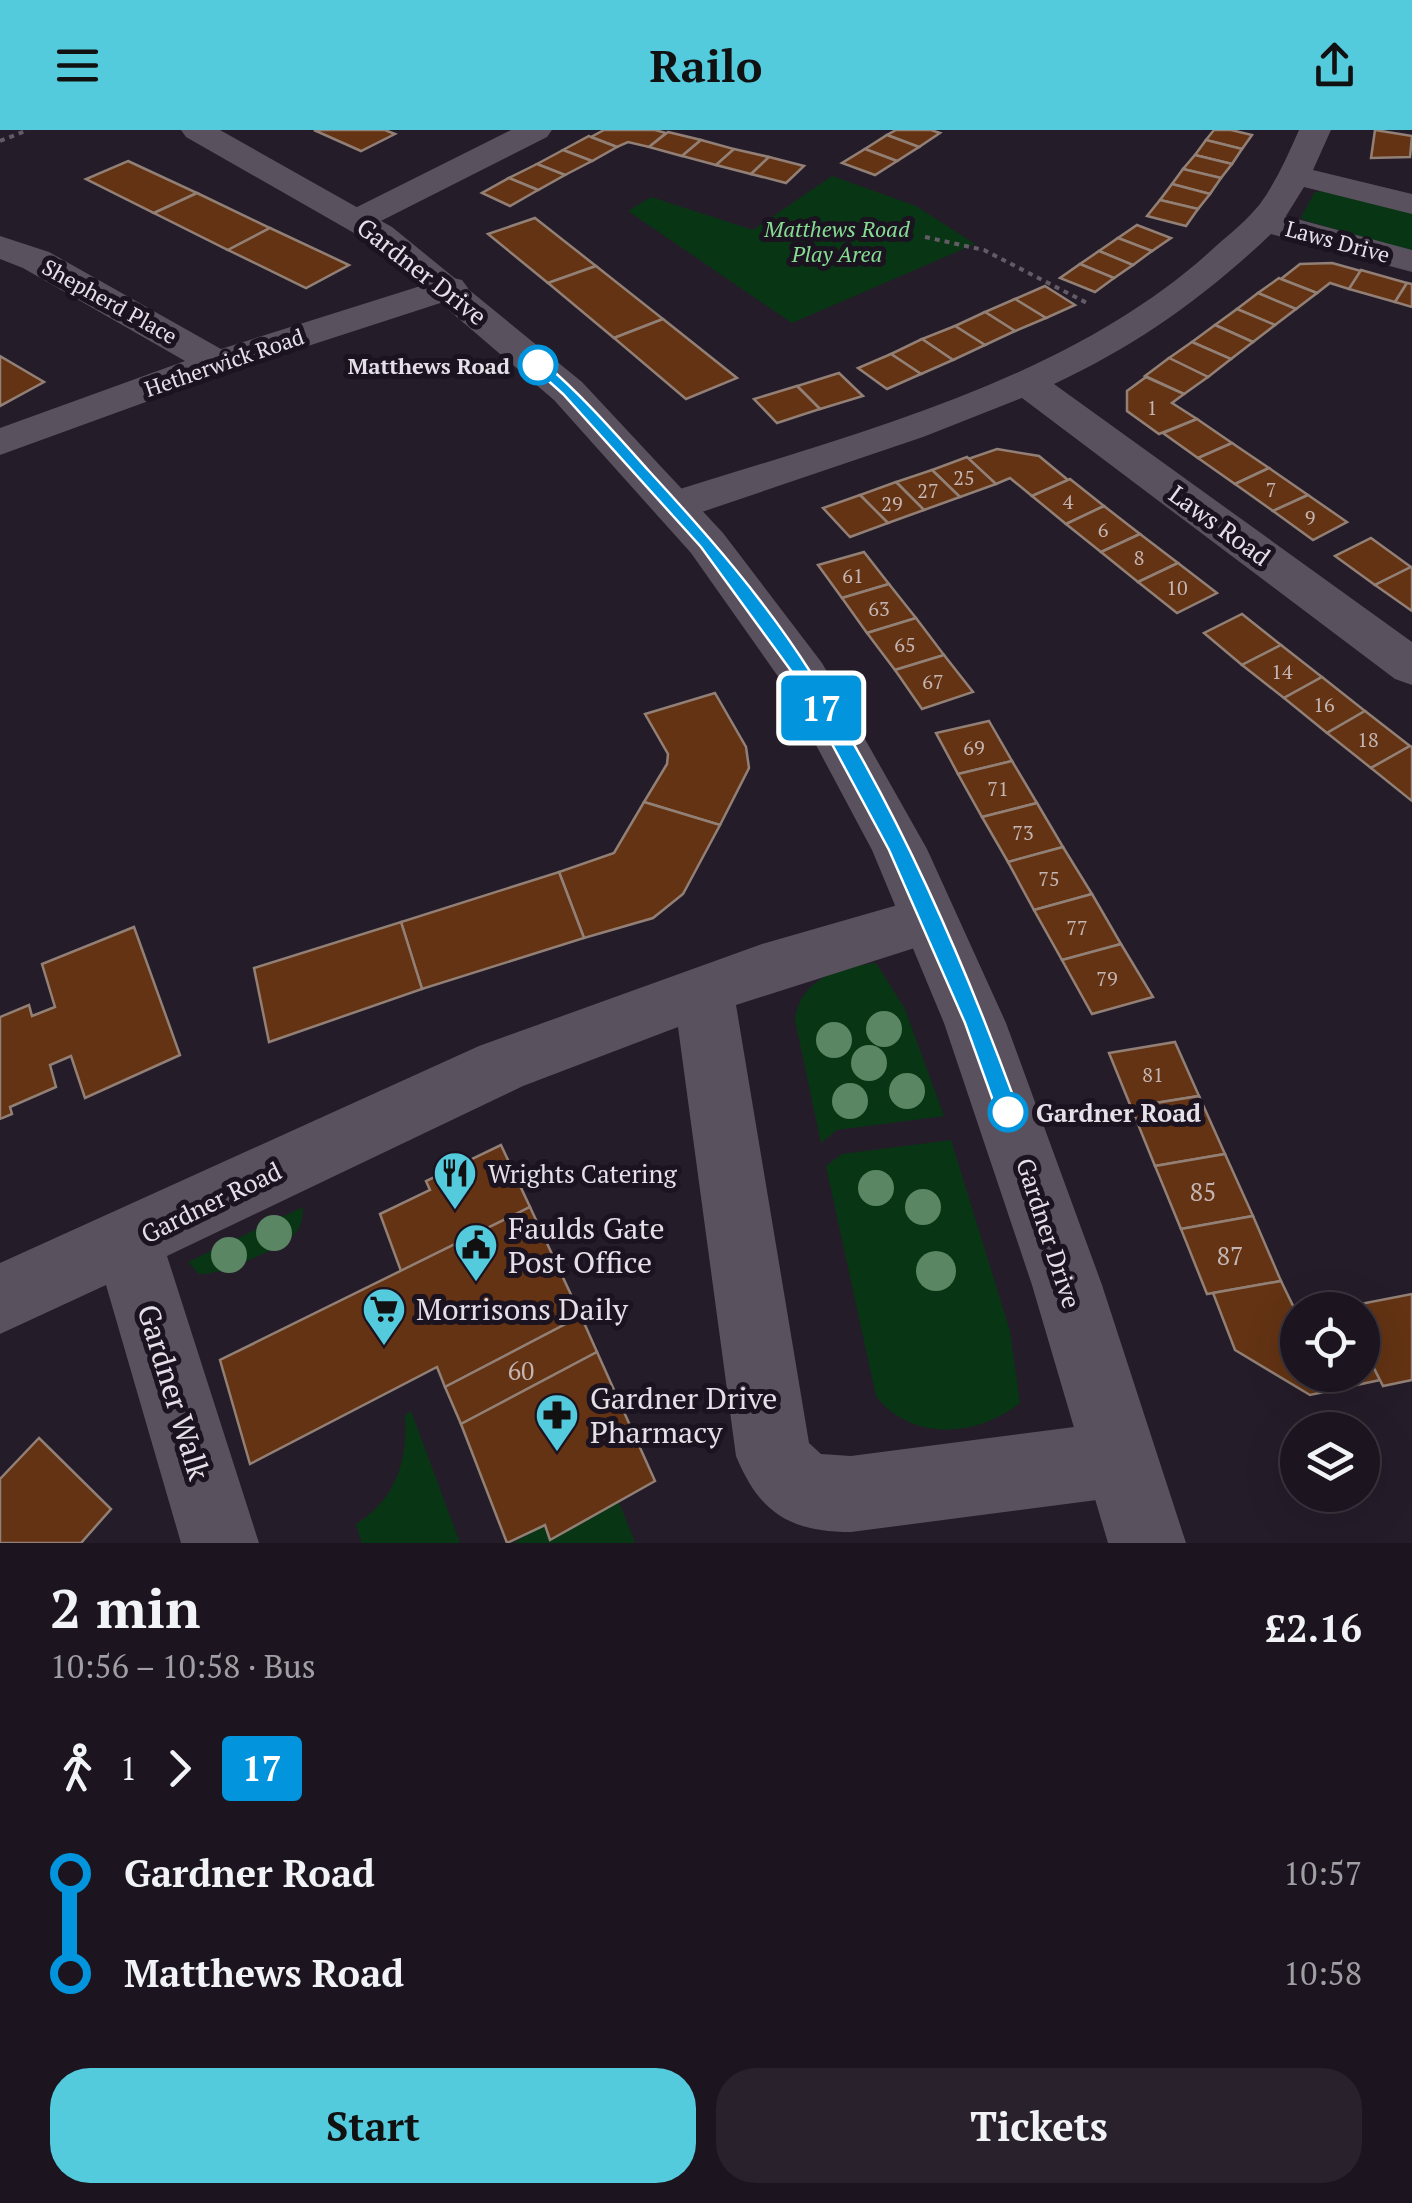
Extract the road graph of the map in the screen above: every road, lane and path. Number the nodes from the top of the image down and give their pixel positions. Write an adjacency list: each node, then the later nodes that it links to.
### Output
1 (28, 130): 5 (path)
2 (198, 130): 8 (street, Gardner Drive)
3 (536, 130): 8 (street)
4 (1315, 130): 6 (street)
5 (0, 142)
6 (1295, 175): 7 (street); 9 (street)
7 (1412, 204)
8 (357, 220): 13 (street, Gardner Drive)
9 (1264, 220): 12 (street, Laws Drive); 14 (street)
10 (924, 237): 14 (path)
11 (0, 247): 15 (street, Shepherd Place)
12 (1412, 261)
13 (450, 288): 15 (street, Hetherwick Road); 18 (street, Gardner Drive)
14 (1133, 327): 16 (street)
15 (216, 363): 17 (street, Hetherwick Road)
16 (1027, 383): 18 (street); 19 (street, Laws Road)
17 (0, 442)
18 (674, 506): 20 (street, Gardner Drive)
19 (1412, 667)
20 (928, 920): 21 (street, Gardner Road); 24 (street, Gardner Drive)
21 (703, 990): 22 (street, Gardner Road); 24 (street)
22 (128, 1242): 23 (street, Gardner Road); 25 (street, Gardner Walk)
23 (0, 1299)
24 (1120, 1458): 26 (street, Gardner Drive)
25 (220, 1543)
26 (1147, 1543)

